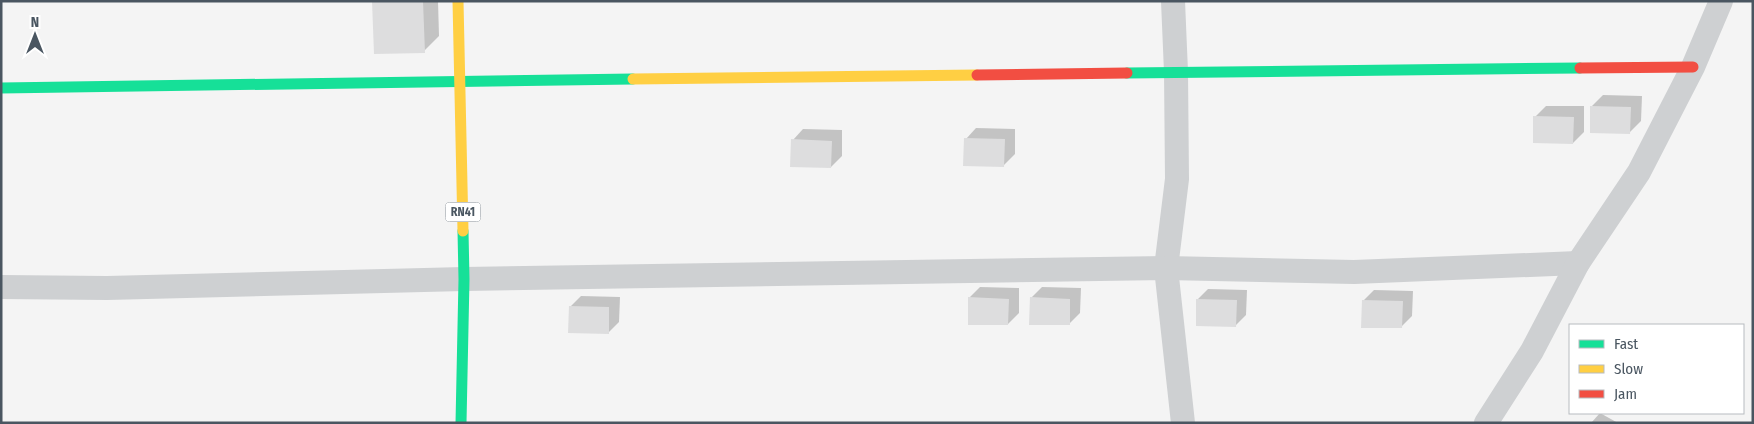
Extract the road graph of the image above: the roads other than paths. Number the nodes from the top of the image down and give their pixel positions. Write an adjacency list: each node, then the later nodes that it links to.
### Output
1 (458, 1): 6 (street, RN41)
2 (1174, 1): 5 (street)
3 (1721, 1): 4 (street)
4 (1693, 67): 5 (street); 8 (street)
5 (1176, 72): 6 (street); 9 (street)
6 (459, 81): 7 (street); 10 (street, RN41)
7 (1, 88)
8 (1578, 263): 9 (street); 14 (street)
9 (1166, 268): 10 (street); 13 (street)
10 (464, 279): 11 (street); 12 (street, RN41)
11 (1, 287)
12 (461, 423)
13 (1182, 423)
14 (1486, 423)

